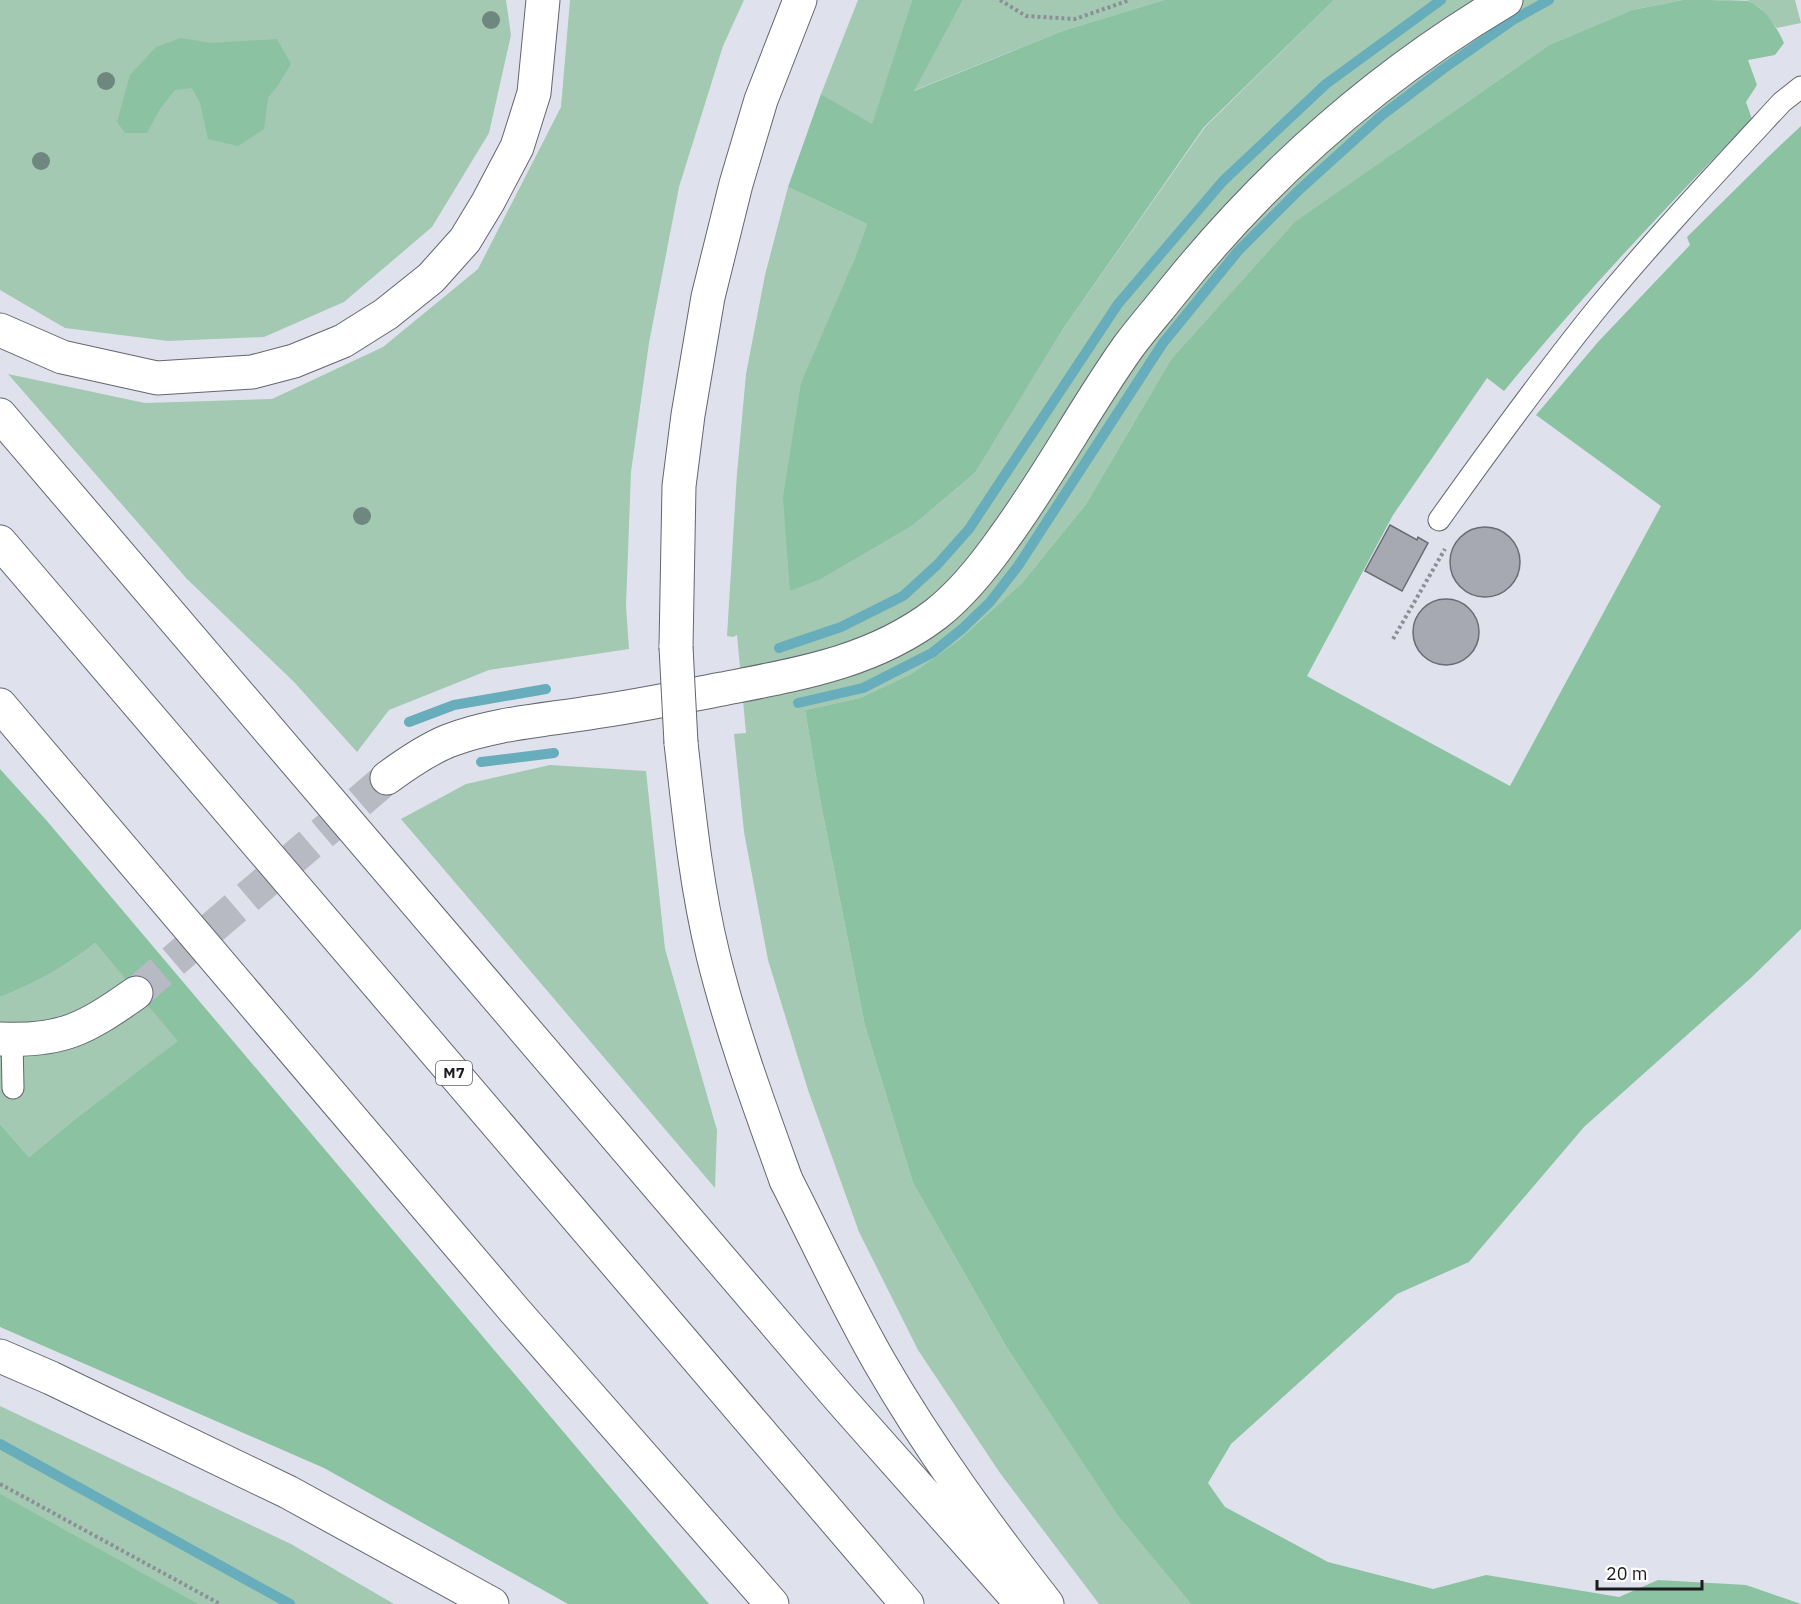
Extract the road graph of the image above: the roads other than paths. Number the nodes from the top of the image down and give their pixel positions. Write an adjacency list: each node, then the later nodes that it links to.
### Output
1 (543, 0): 5 (highway)
2 (800, 0): 19 (highway, bridge)
3 (1506, 0): 10 (highway)
4 (1801, 87): 7 (lane)
5 (0, 330)
6 (0, 415): 18 (highway)
7 (1439, 520)
8 (0, 542): 17 (highway, M7)
9 (0, 705): 16 (highway)
10 (387, 778)
11 (136, 993): 12 (highway)
12 (6, 1039): 13 (lane)
13 (13, 1088)
14 (0, 1356): 15 (highway)
15 (492, 1604)
16 (772, 1604)
17 (907, 1604)
18 (1022, 1604)
19 (1047, 1604)

